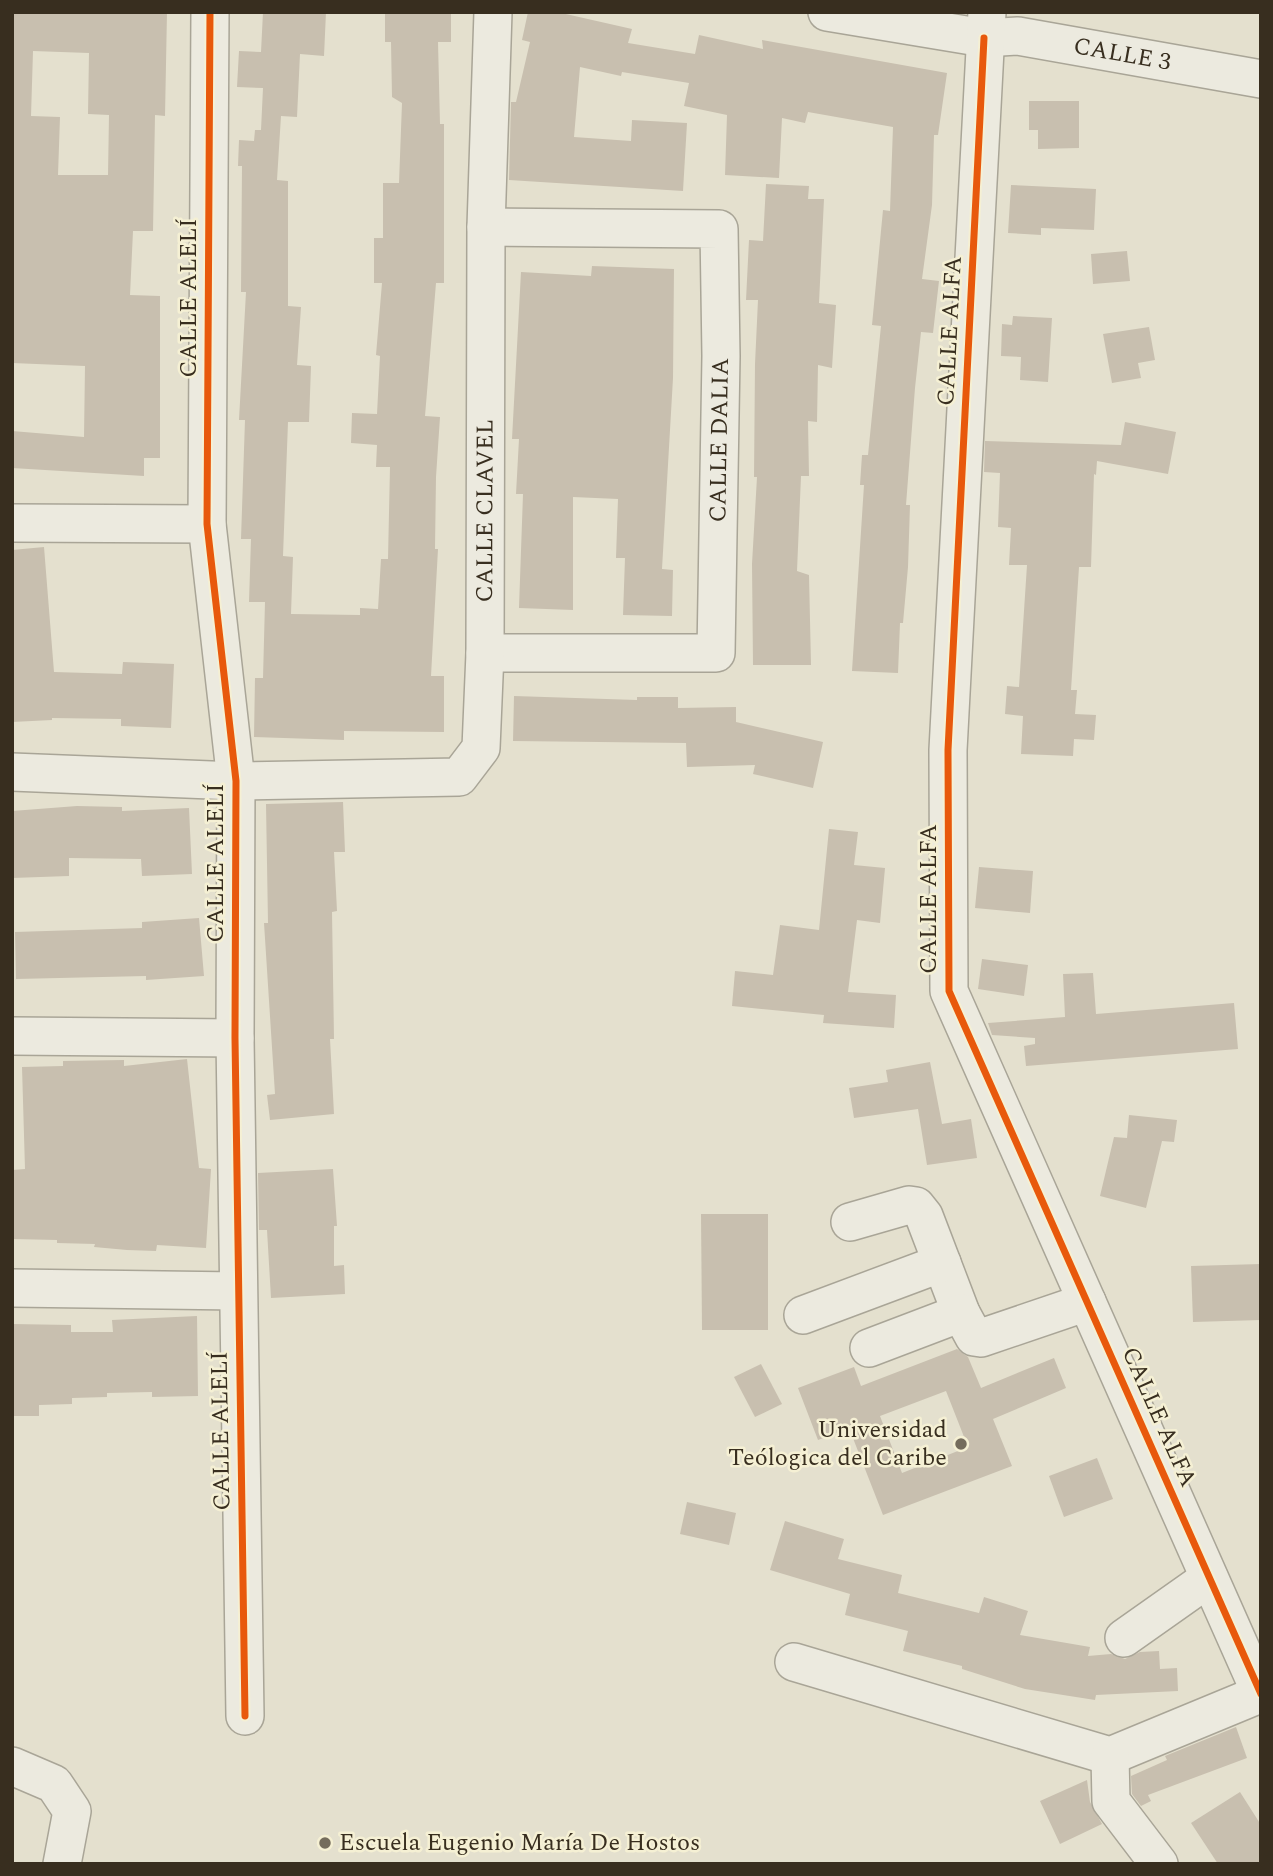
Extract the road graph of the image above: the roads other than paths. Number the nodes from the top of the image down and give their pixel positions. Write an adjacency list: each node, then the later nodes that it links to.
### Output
1 (210, 12): 8 (street, CALLE ALELÍ)
2 (494, 12): 6 (street, CALLE CLAVEL)
3 (827, 12): 4 (street, CALLE 3)
4 (986, 25): 5 (street, CALLE 3); 18 (street, CALLE ALFA)
5 (1261, 79)
6 (486, 227): 9 (street, CALLE CLAVEL); 9 (street, CALLE DALIA)
7 (12, 523): 8 (street)
8 (207, 524): 11 (street, CALLE ALELÍ)
9 (485, 653): 11 (street, CALLE CLAVEL)
10 (12, 772): 11 (street)
11 (236, 781): 13 (street, CALLE ALELÍ)
12 (12, 1036): 13 (street)
13 (234, 1038): 17 (street, CALLE ALELÍ)
14 (850, 1222): 15 (street)
15 (942, 1263): 19 (street); 20 (street)
16 (12, 1288): 17 (street)
17 (238, 1291): 26 (street, CALLE ALELÍ)
18 (1087, 1302): 19 (street); 22 (street, CALLE ALFA)
19 (961, 1313): 21 (street)
20 (803, 1315)
21 (869, 1348)
22 (1209, 1578): 23 (street); 25 (street, CALLE ALFA)
23 (1124, 1638)
24 (794, 1662): 27 (street)
25 (1261, 1694): 27 (street)
26 (245, 1716)
27 (1110, 1756): 30 (street)
28 (12, 1766): 29 (street)
29 (62, 1864)
30 (1159, 1864)

